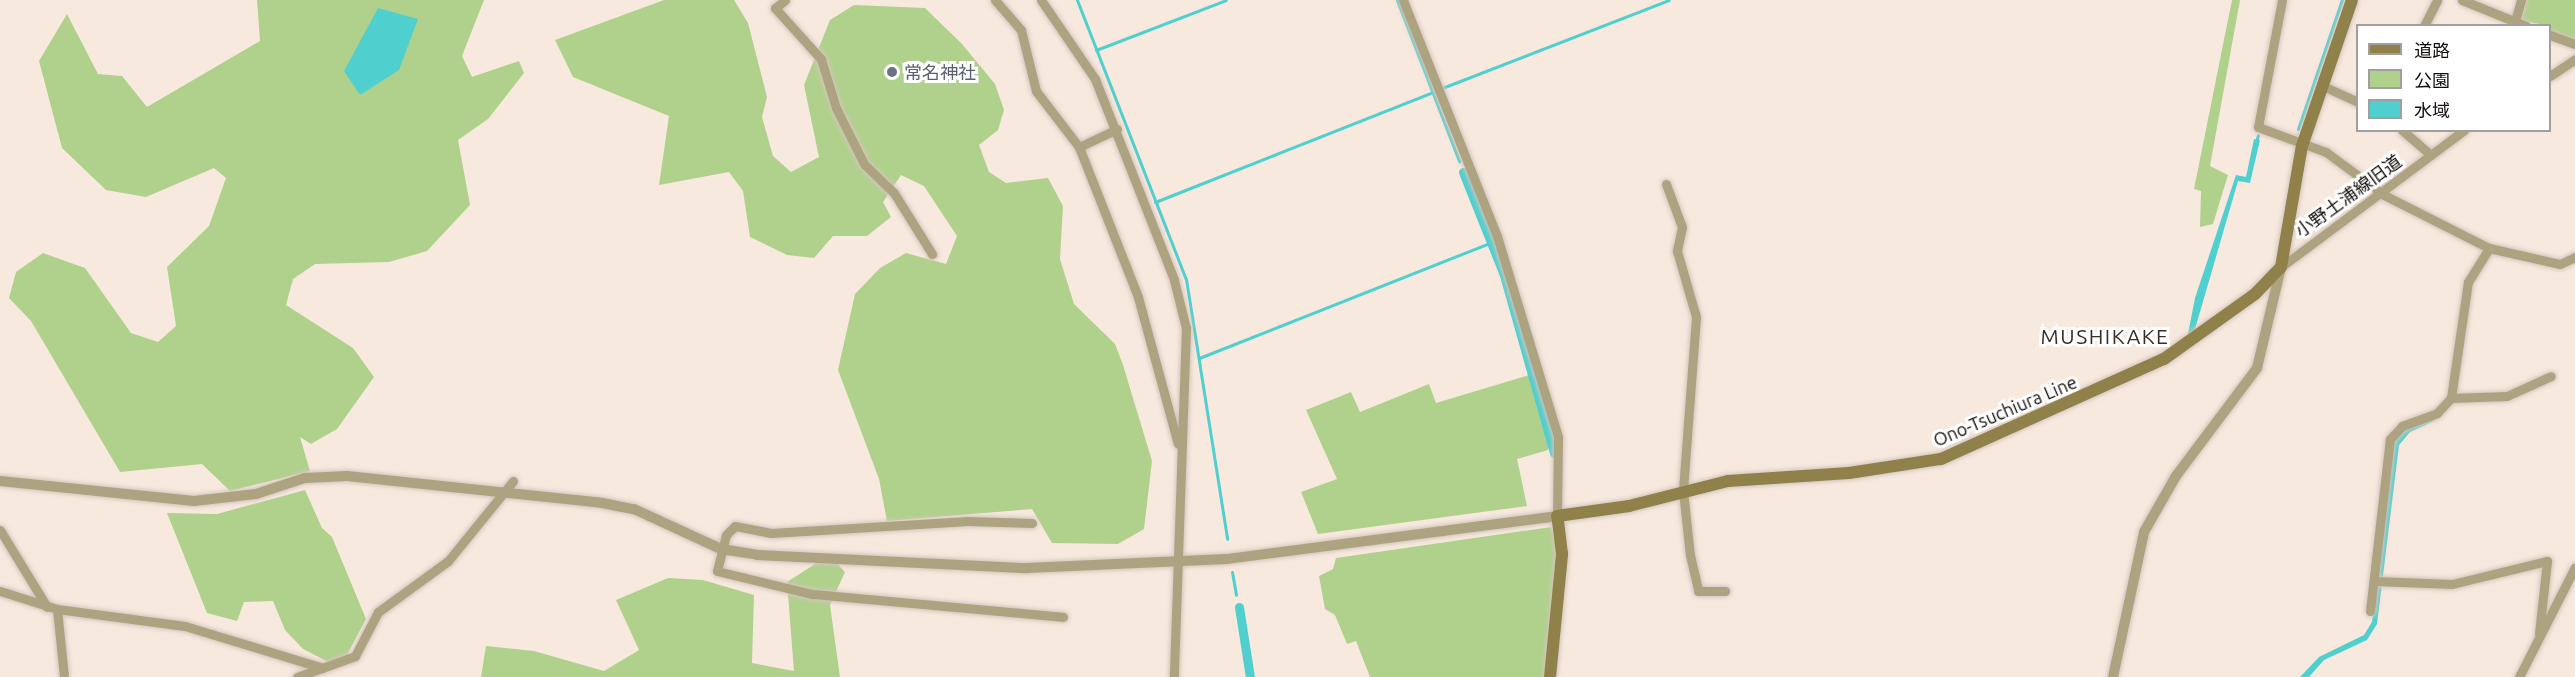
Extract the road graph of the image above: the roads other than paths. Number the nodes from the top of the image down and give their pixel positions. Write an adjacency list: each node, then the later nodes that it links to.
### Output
1 (785, 0): 28 (street)
2 (995, 0): 23 (street)
3 (1041, 0): 19 (street)
4 (1403, 0): 38 (street)
5 (2282, 0): 22 (street)
6 (2352, 0): 17 (main road)
7 (2437, 0): 11 (street)
8 (2462, 0): 10 (street)
9 (2521, 0): 10 (street)
10 (2515, 21): 12 (street)
11 (2425, 24)
12 (2522, 24)
13 (2551, 35): 14 (street)
14 (2575, 44)
15 (2575, 59): 16 (street)
16 (2551, 75)
17 (2320, 85): 18 (street); 22 (main road)
18 (2356, 101)
19 (1117, 129): 23 (street); 33 (street)
20 (2404, 132): 24 (street)
21 (2461, 132): 24 (street, 小野土浦線旧道)
22 (2302, 146): 26 (street); 30 (main road)
23 (1079, 147): 33 (street)
24 (2431, 155): 26 (street, 小野土浦線旧道)
25 (1666, 184): 36 (street)
26 (2384, 195): 27 (street); 30 (street, 小野土浦線旧道)
27 (2489, 248): 29 (street); 32 (street)
28 (932, 254)
29 (2574, 260)
30 (2280, 267): 36 (main road, Ono-Tsuchiura Line); 56 (street)
31 (2551, 376): 32 (street)
32 (2451, 398): 44 (street)
33 (1180, 452): 42 (street)
34 (0, 481): 37 (street)
35 (513, 481): 37 (street)
36 (1683, 491): 38 (main road, Ono-Tsuchiura Line); 46 (street)
37 (501, 492): 41 (street); 51 (street)
38 (1557, 516): 42 (street); 55 (main road)
39 (1032, 524): 41 (street)
40 (0, 530): 47 (street)
41 (721, 549): 42 (street); 49 (street)
42 (1176, 563): 54 (street)
43 (2575, 567): 50 (street)
44 (2375, 581): 48 (street); 50 (street)
45 (0, 591): 47 (street)
46 (1725, 591)
47 (52, 608): 51 (street); 52 (street)
48 (2370, 611)
49 (1063, 617)
50 (2539, 634): 57 (street)
51 (323, 668): 53 (street)
52 (64, 677)
53 (297, 677)
54 (1174, 677)
55 (1551, 677)
56 (2113, 677)
57 (2519, 677)

